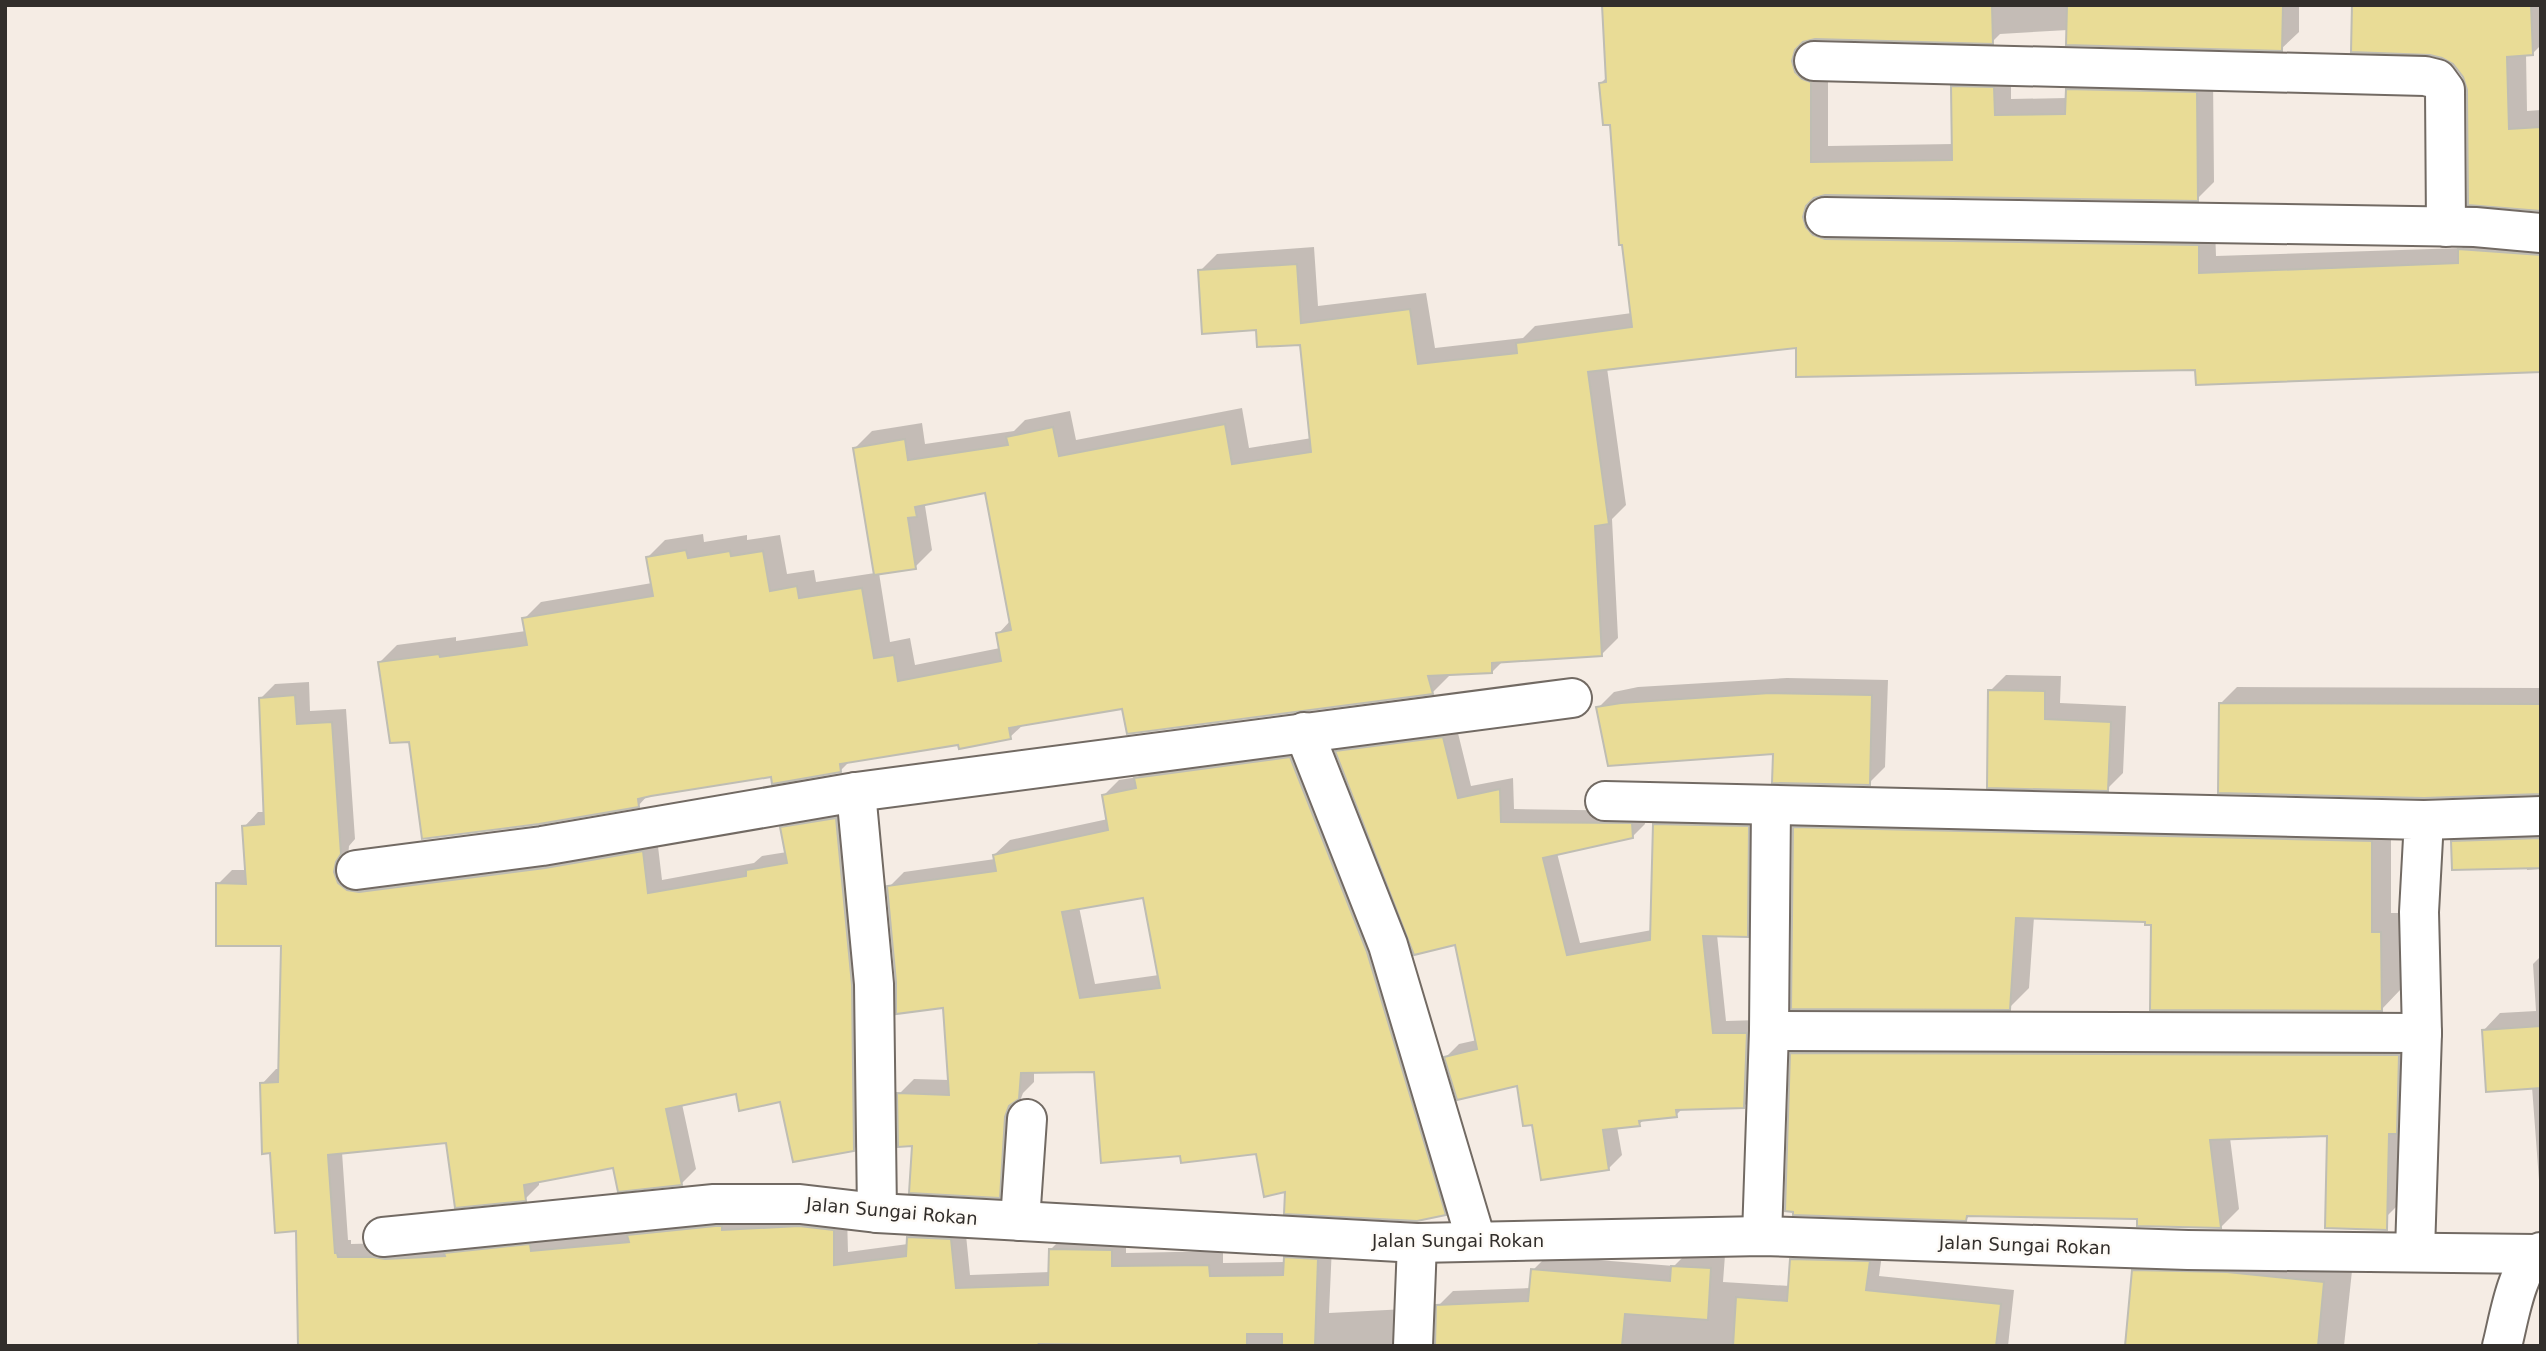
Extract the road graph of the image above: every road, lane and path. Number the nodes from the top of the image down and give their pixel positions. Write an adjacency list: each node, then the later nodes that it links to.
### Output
1 (1814, 61): 3 (street)
2 (1825, 217): 3 (street)
3 (2446, 228): 4 (street)
4 (2541, 233)
5 (1572, 698): 6 (street)
6 (1304, 732): 7 (street); 20 (street)
7 (856, 792): 12 (street); 16 (street)
8 (1605, 801): 9 (street)
9 (1771, 806): 11 (street); 13 (street)
10 (2541, 816): 11 (street)
11 (2424, 820): 14 (street)
12 (356, 870)
13 (1769, 1031): 14 (street); 18 (street)
14 (2422, 1033): 22 (street)
15 (1027, 1119): 17 (street)
16 (877, 1213): 17 (street, Jalan Sungai Rokan); 19 (street, Jalan Sungai Rokan)
17 (1020, 1221): 21 (street, Jalan Sungai Rokan)
18 (1762, 1236): 20 (street, Jalan Sungai Rokan); 22 (street, Jalan Sungai Rokan)
19 (383, 1237)
20 (1476, 1240): 21 (street, Jalan Sungai Rokan)
21 (1418, 1243): 24 (street)
22 (2415, 1251): 23 (street, Jalan Sungai Rokan)
23 (2539, 1253): 25 (street)
24 (1413, 1346)
25 (2502, 1346)

